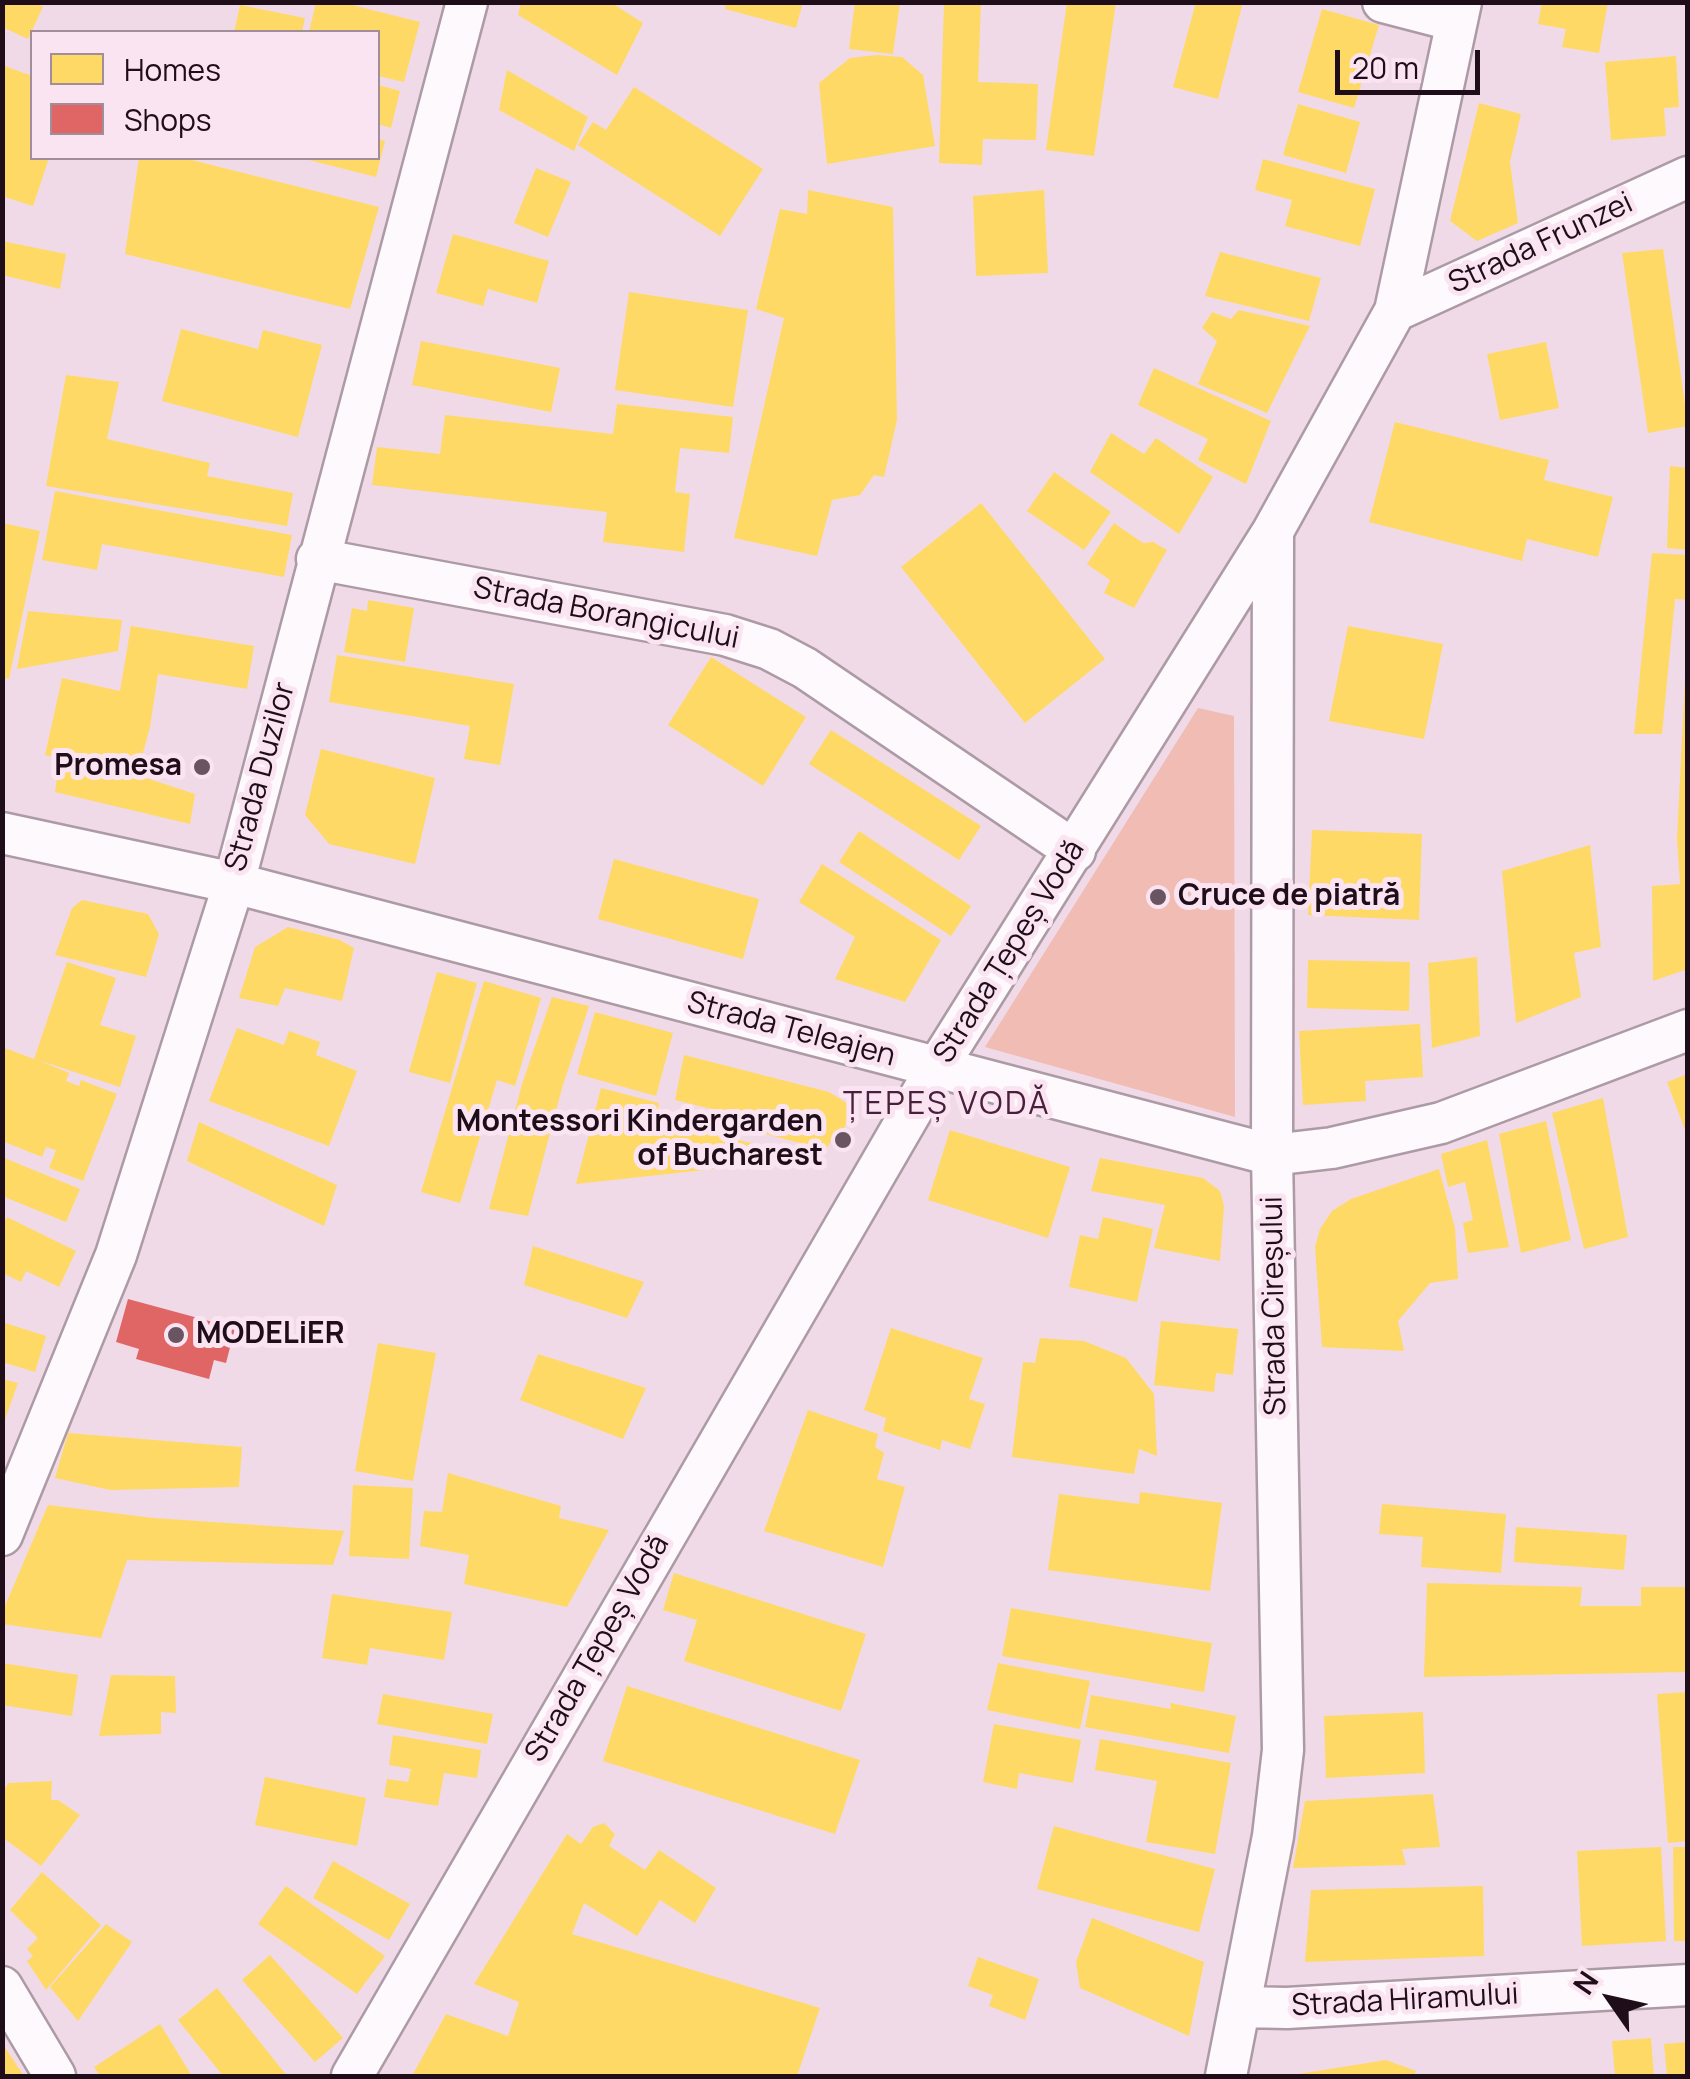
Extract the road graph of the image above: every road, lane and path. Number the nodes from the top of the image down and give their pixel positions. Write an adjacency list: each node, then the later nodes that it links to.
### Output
1 (467, 2): 7 (street, Strada Duzilor)
2 (1383, 2): 3 (street)
3 (1458, 12): 5 (street, Strada Țepeș Vodă)
4 (1688, 177): 5 (street, Strada Frunzei)
5 (1394, 312): 6 (street, Strada Țepeș Vodă)
6 (1273, 531): 9 (street, Strada Țepeș Vodă); 13 (street, Strada Cireșului)
7 (318, 559): 9 (street, Strada Borangicului); 10 (street, Strada Duzilor)
8 (2, 833): 10 (street, Strada Teleajen)
9 (1075, 851): 12 (street, Strada Țepeș Vodă)
10 (234, 884): 12 (street, Strada Teleajen); 14 (street, Strada Duzilor)
11 (1688, 1030): 13 (street, Strada Teleajen)
12 (936, 1069): 13 (street, Strada Teleajen); 19 (street, Strada Țepeș Vodă)
13 (1272, 1155): 17 (street, Strada Cireșului)
14 (2, 1535)
15 (1688, 1985): 17 (street, Strada Hiramului)
16 (2, 1988): 18 (street)
17 (1242, 2007): 20 (street, Strada Cireșului)
18 (56, 2076)
19 (352, 2076)
20 (1226, 2076)

